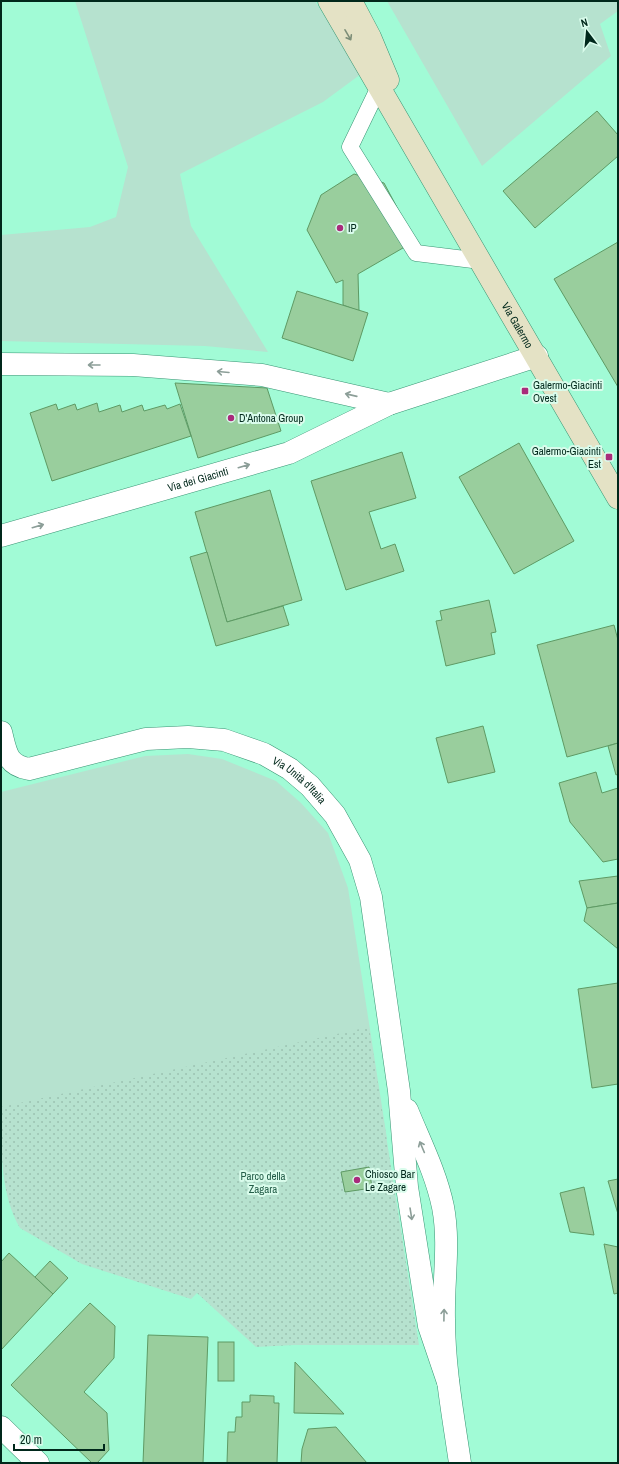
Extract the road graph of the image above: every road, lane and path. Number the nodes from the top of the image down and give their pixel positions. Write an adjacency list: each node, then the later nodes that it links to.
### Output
1 (329, 1): 3 (main road, one-way to 3)
2 (350, 1): 4 (main road)
3 (379, 87): 4 (main road); 5 (lane)
4 (417, 151): 5 (main road, Via Galermo)
5 (481, 261): 6 (main road, Via Galermo)
6 (537, 356): 8 (street, Via dei Giacinti); 9 (main road, Via Galermo)
7 (1, 364): 8 (street, one-way to 7)
8 (389, 404): 10 (street, Via dei Giacinti, one-way to 8)
9 (618, 498)
10 (1, 536)
11 (1, 732): 12 (street, Via Unità d'Italia)
12 (399, 1092): 13 (street, one-way to 12); 14 (street)
13 (436, 1179): 14 (street); 15 (street, one-way to 13)
14 (407, 1187): 15 (street, one-way to 15)
15 (448, 1382): 18 (street)
16 (1, 1427): 17 (street)
17 (38, 1463)
18 (460, 1463)

